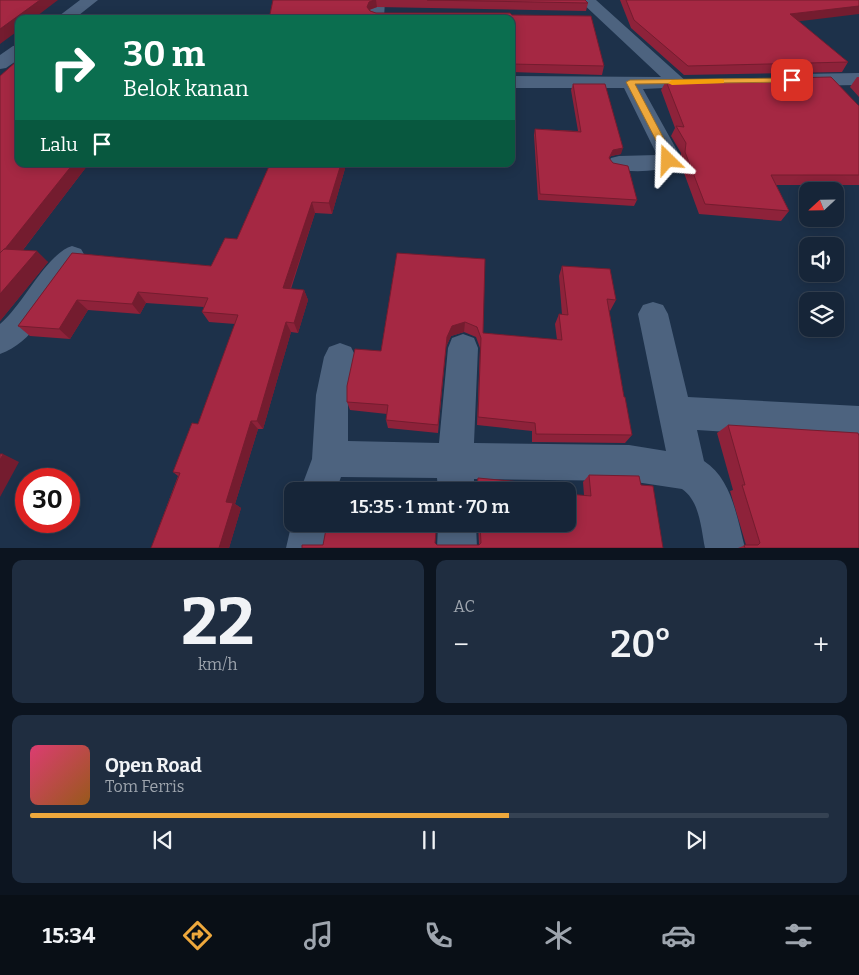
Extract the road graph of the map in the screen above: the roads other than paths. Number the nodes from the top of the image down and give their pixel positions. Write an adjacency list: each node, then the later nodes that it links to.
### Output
1 (90, 0): 5 (street)
2 (587, 0): 7 (street)
3 (376, 11): 4 (street)
4 (396, 14)
5 (69, 15)
6 (579, 17): 7 (street)
7 (608, 18): 12 (street)
8 (829, 79): 9 (street); 10 (street); 13 (street)
9 (859, 79)
10 (773, 81)
11 (515, 82): 12 (street)
12 (630, 82): 14 (street)
13 (847, 98)
14 (619, 163)
15 (72, 256): 17 (street)
16 (653, 314): 20 (street)
17 (0, 341)
18 (463, 348): 24 (street)
19 (340, 357): 22 (street)
20 (676, 412): 21 (street); 23 (street)
21 (859, 423)
22 (330, 459): 24 (street); 25 (street)
23 (690, 472): 24 (street); 30 (street)
24 (456, 476)
25 (321, 482)
26 (309, 532): 28 (street)
27 (457, 532): 29 (street)
28 (306, 548)
29 (457, 548)
30 (725, 548)

